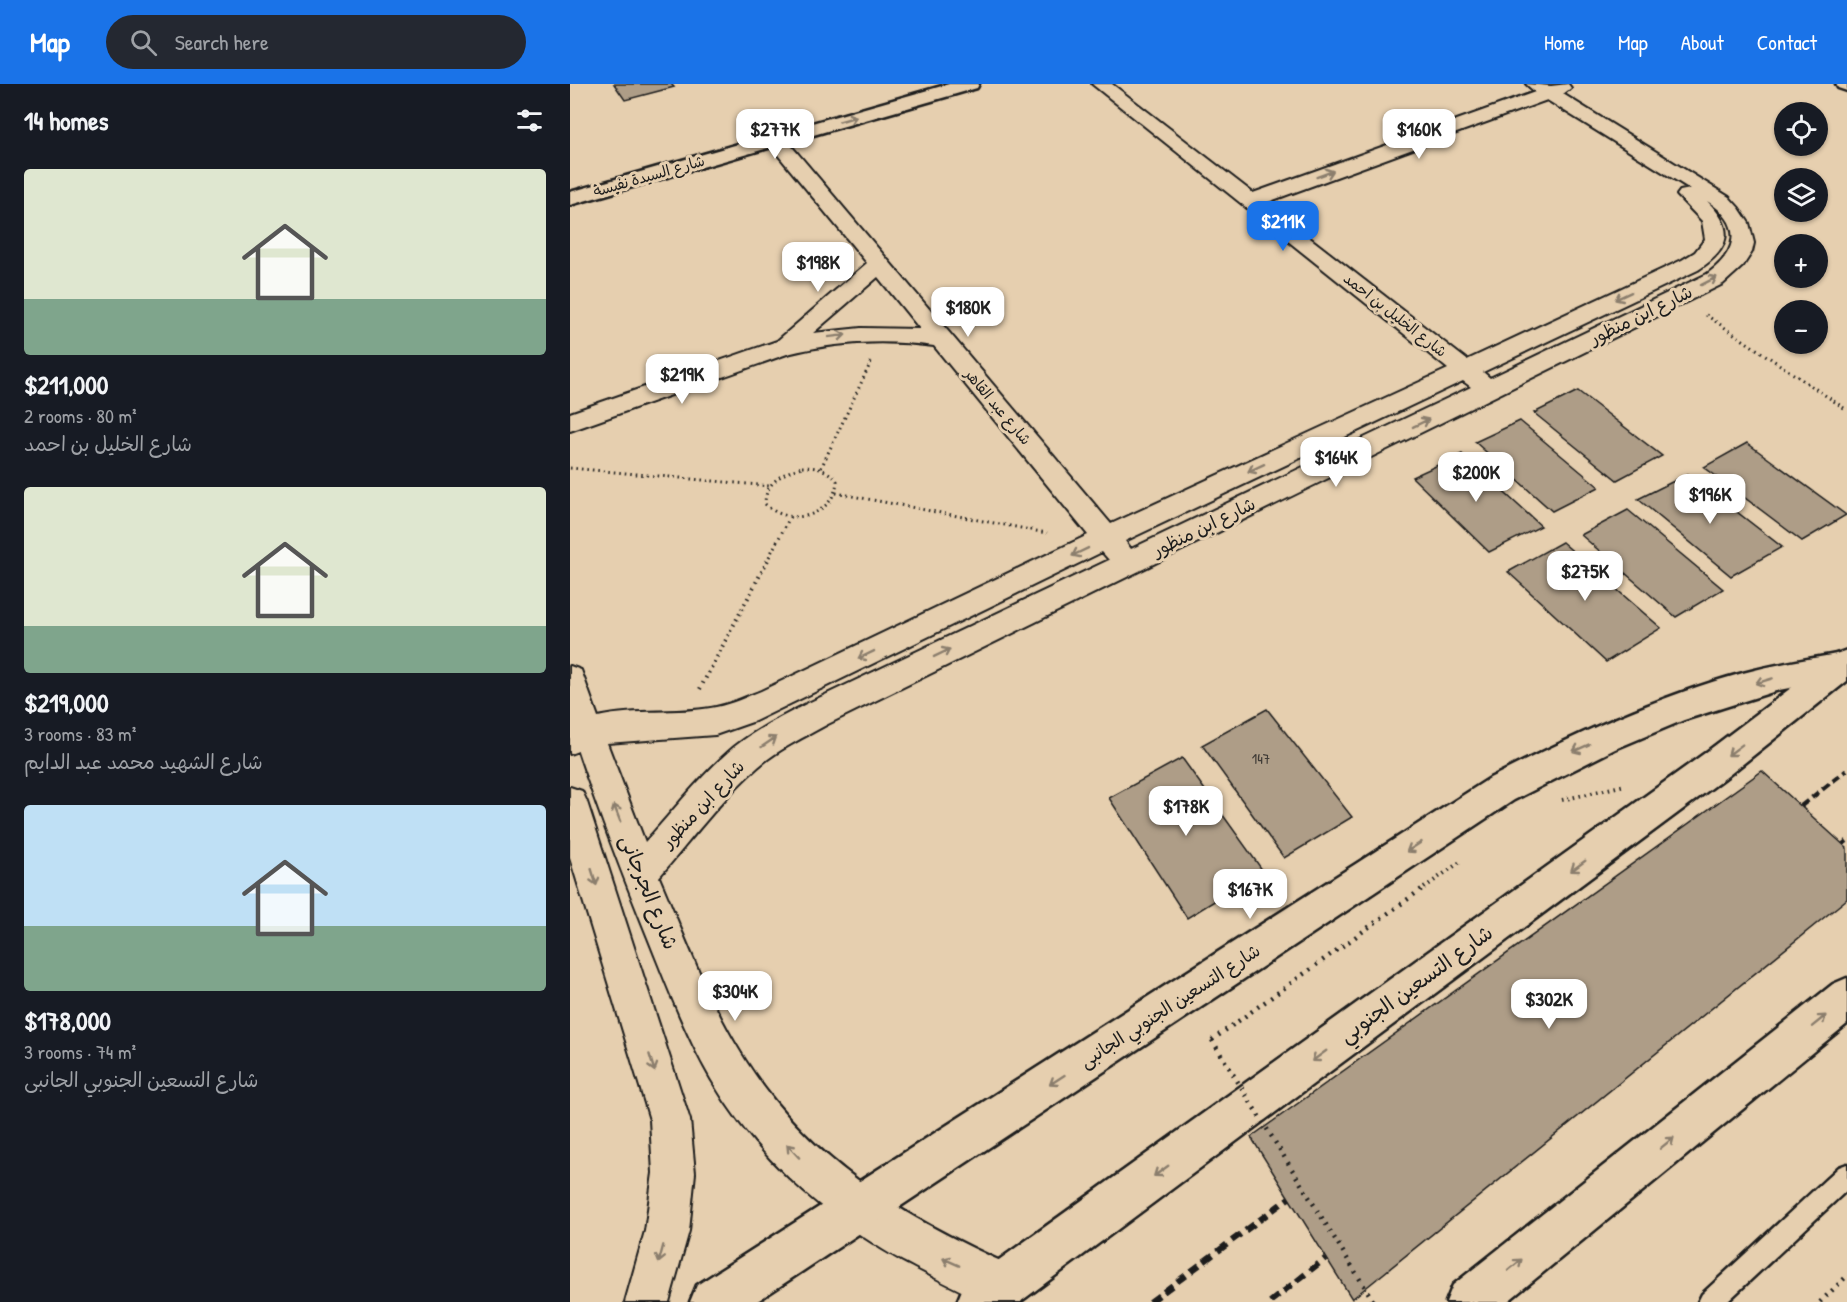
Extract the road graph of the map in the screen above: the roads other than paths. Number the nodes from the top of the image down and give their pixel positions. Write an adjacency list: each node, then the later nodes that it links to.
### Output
1 (917, 84): 7 (main road, شارع السيدة نفيسة)
2 (970, 84): 6 (main road, شارع السيدة نفيسة, one-way to 2)
3 (1101, 84): 8 (street, شارع الخليل بن احمد)
4 (1575, 84): 5 (street)
5 (1530, 90): 8 (street); 13 (street, شارع ابن منظور, one-way to 13); 14 (street, شارع ابن منظور, one-way to 5)
6 (776, 140): 9 (main road, شارع السيدة نفيسة); 10 (street, شارع عبد القاهر)
7 (570, 181)
8 (1242, 195): 13 (street, شارع الخليل بن احمد)
9 (570, 199)
10 (879, 264): 11 (street, شارع عبد القاهر); 12 (street)
11 (942, 340): 12 (street, one-way to 11); 16 (street, شارع عبد القاهر)
12 (780, 348): 15 (street)
13 (1465, 370): 14 (street, شارع الخليل بن احمد); 16 (street, شارع ابن منظور, one-way to 16)
14 (1490, 390): 17 (street, شارع ابن منظور, one-way to 14)
15 (570, 422)
16 (1102, 541): 17 (street, شارع عبد القاهر); 20 (street, شارع ابن منظور, one-way to 20)
17 (1127, 563): 22 (street, شارع ابن منظور, one-way to 17)
18 (1845, 664): 25 (main road, شارع التسعين الجنوبي الجانبى, one-way to 25); 26 (main road, شارع التسعين الجنوبي, one-way to 26)
19 (570, 679): 20 (street, شارع الجرجانى)
20 (578, 736): 22 (street, شارع الجرجانى, one-way to 20)
21 (570, 802): 27 (street, one-way to 27)
22 (640, 873): 25 (street, شارع الجرجانى, one-way to 22)
23 (1847, 998): 29 (main road, one-way to 23)
24 (1847, 1175): 30 (lane)
25 (858, 1209): 26 (street, شارع الجرجانى, one-way to 25); 28 (main road, شارع التسعين الجنوبي الجانبى)
26 (993, 1294)
27 (647, 1302)
28 (714, 1302)
29 (1470, 1302)
30 (1710, 1302)

